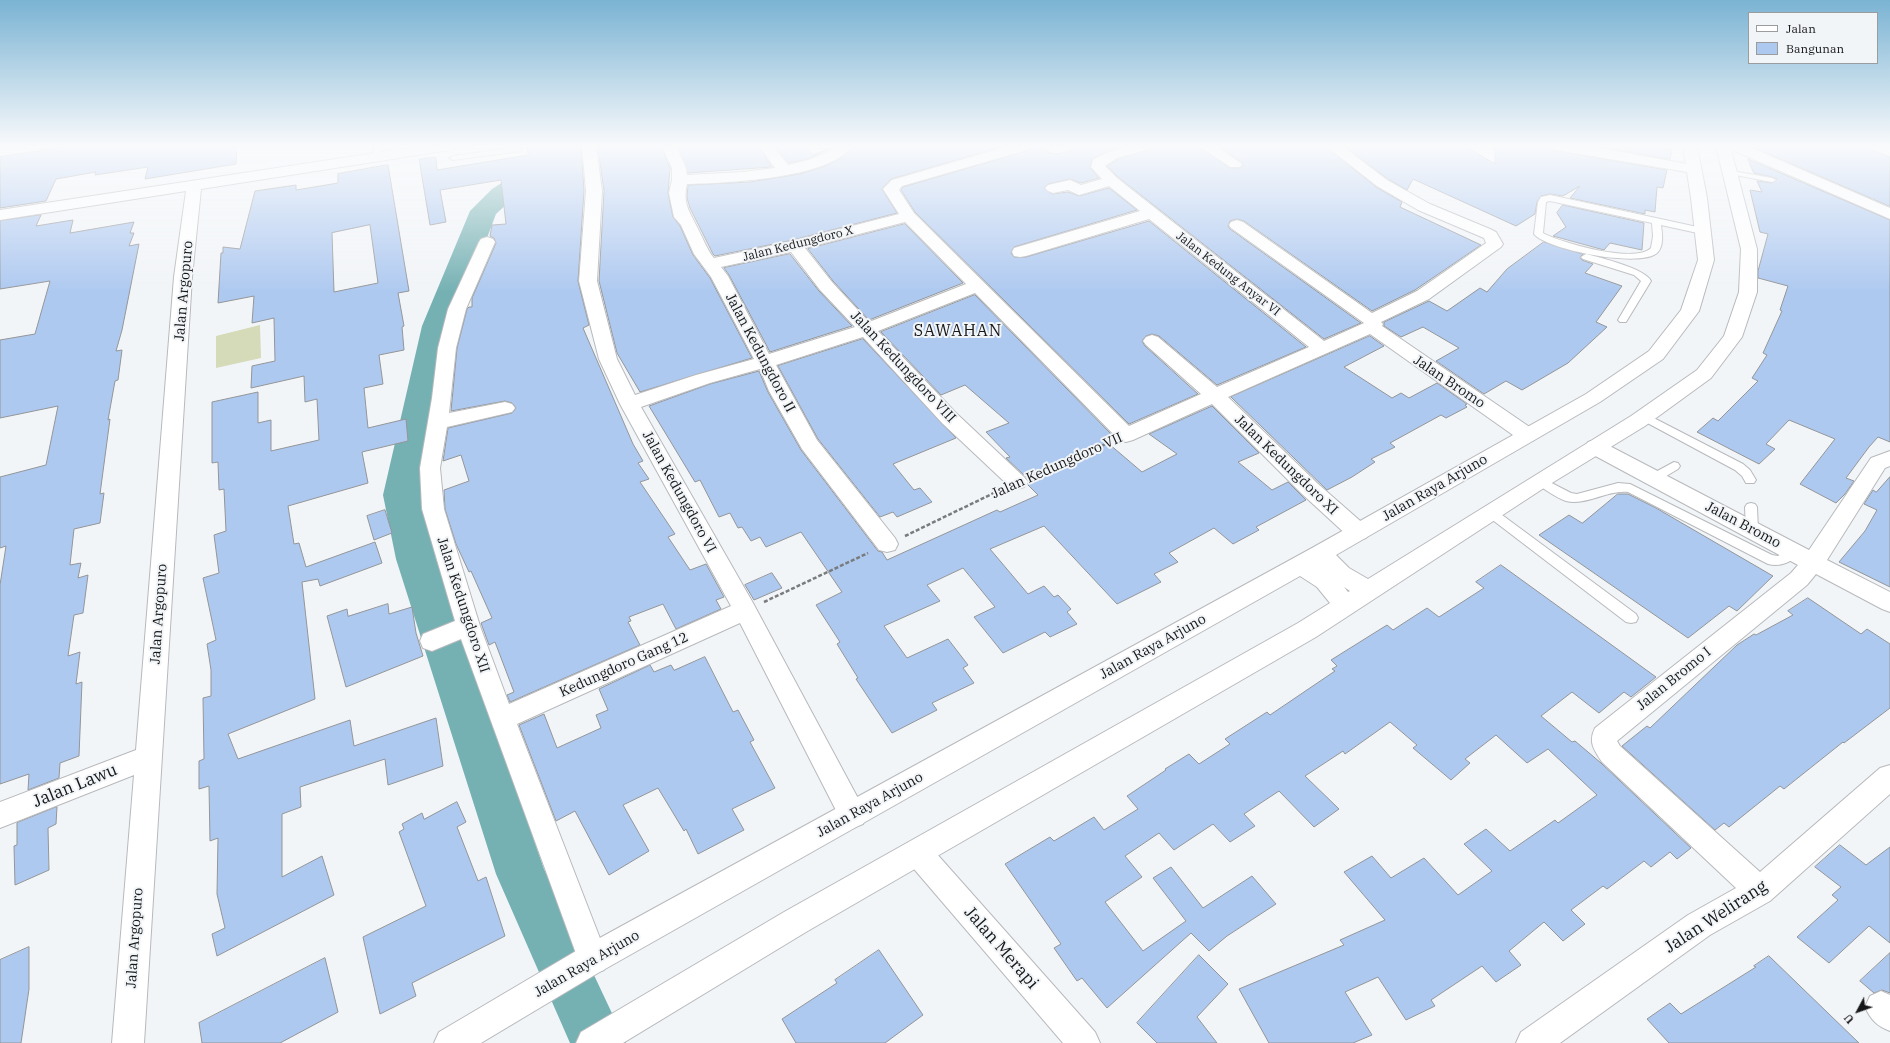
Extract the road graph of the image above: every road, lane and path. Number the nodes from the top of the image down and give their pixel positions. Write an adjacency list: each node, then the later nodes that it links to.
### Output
1 (138, 195): 13 (main road)
2 (193, 195): 62 (main road, Jalan Argopuro)
3 (594, 195): 33 (main road, Jalan Kedungdoro VI)
4 (677, 195): 23 (main road, Jalan Kedungdoro II)
5 (896, 195): 14 (main road)
6 (1129, 195): 11 (main road, Jalan Kedung Anyar VI)
7 (1402, 195): 27 (main road, Jalan Kedungdoro VII)
8 (1697, 195): 17 (main road, Jalan Raya Arjuno)
9 (1736, 195): 35 (main road)
10 (1846, 195): 12 (main road)
11 (1151, 212): 21 (main road); 30 (main road, Jalan Kedung Anyar VI)
12 (1890, 214)
13 (0, 216)
14 (908, 216): 19 (main road, Jalan Kedungdoro X); 25 (main road)
15 (1656, 221): 17 (lane); 22 (lane); 22 (lane)
16 (1237, 225): 27 (main road, Jalan Bromo)
17 (1702, 230): 38 (main road, Jalan Raya Arjuno)
18 (487, 242): 36 (main road, Jalan Kedungdoro XII)
19 (795, 246): 23 (main road, Jalan Kedungdoro X); 28 (main road, Jalan Kedungdoro VIII)
20 (1559, 248): 24 (lane)
21 (1020, 252)
22 (1612, 256): 24 (lane)
23 (710, 264): 31 (main road, Jalan Kedungdoro II)
24 (1623, 269): 26 (lane)
25 (977, 286): 28 (main road); 37 (main road)
26 (1622, 320)
27 (1371, 324): 30 (main road, Jalan Kedungdoro VII); 38 (main road, Jalan Bromo)
28 (868, 329): 31 (main road); 45 (main road, Jalan Kedungdoro VIII)
29 (1152, 341): 32 (main road, Jalan Kedungdoro XI)
30 (1322, 348): 32 (main road, Jalan Kedungdoro VII)
31 (765, 362): 33 (main road); 50 (main road, Jalan Kedungdoro II)
32 (1216, 396): 37 (main road, Jalan Kedungdoro VII); 49 (main road, Jalan Kedungdoro XI)
33 (630, 404): 57 (main road, Jalan Kedungdoro VI)
34 (505, 408): 36 (main road)
35 (1644, 417): 39 (main road); 43 (lane)
36 (438, 422): 59 (main road, Jalan Kedungdoro XII)
37 (1126, 435): 45 (path, Jalan Kedungdoro VII)
38 (1527, 435): 49 (main road, Jalan Raya Arjuno)
39 (1595, 447): 42 (main road, Jalan Bromo); 44 (main road)
40 (1890, 458): 52 (main road, Jalan Bromo I)
41 (1674, 466): 42 (lane)
42 (1654, 478): 48 (main road, Jalan Bromo)
43 (1750, 480)
44 (1540, 481): 47 (main road); 52 (lane)
45 (1017, 482): 50 (path, Jalan Kedungdoro VII)
46 (1751, 506): 48 (lane)
47 (1490, 512): 54 (main road); 58 (lane)
48 (1752, 530): 52 (main road, Jalan Bromo)
49 (1358, 532): 51 (main road, Jalan Raya Arjuno)
50 (888, 544): 57 (path, Jalan Kedungdoro VII)
51 (1320, 554): 53 (main road, Jalan Raya Arjuno); 54 (main road)
52 (1804, 557): 55 (main road, Jalan Bromo); 67 (main road, Jalan Bromo I)
53 (1299, 565): 56 (main road); 65 (main road, Jalan Raya Arjuno)
54 (1368, 591): 56 (main road)
55 (1890, 603)
56 (1343, 606): 66 (main road)
57 (745, 610): 61 (main road, Kedungdoro Gang 12); 65 (main road, Jalan Kedungdoro VI)
58 (1631, 618)
59 (466, 627): 60 (main road); 61 (main road, Jalan Kedungdoro XII)
60 (436, 640)
61 (502, 719): 68 (main road, Jalan Kedungdoro XII)
62 (150, 756): 64 (main road, Jalan Lawu); 70 (main road, Jalan Argopuro)
63 (1890, 777): 67 (main road, Jalan Welirang)
64 (0, 815)
65 (853, 815): 68 (main road, Jalan Raya Arjuno)
66 (918, 853): 71 (main road); 72 (main road, Jalan Merapi)
67 (1760, 891): 73 (main road, Jalan Welirang)
68 (590, 960): 69 (main road, Jalan Raya Arjuno)
69 (455, 1042)
70 (128, 1043)
71 (592, 1043)
72 (1084, 1043)
73 (1532, 1043)

